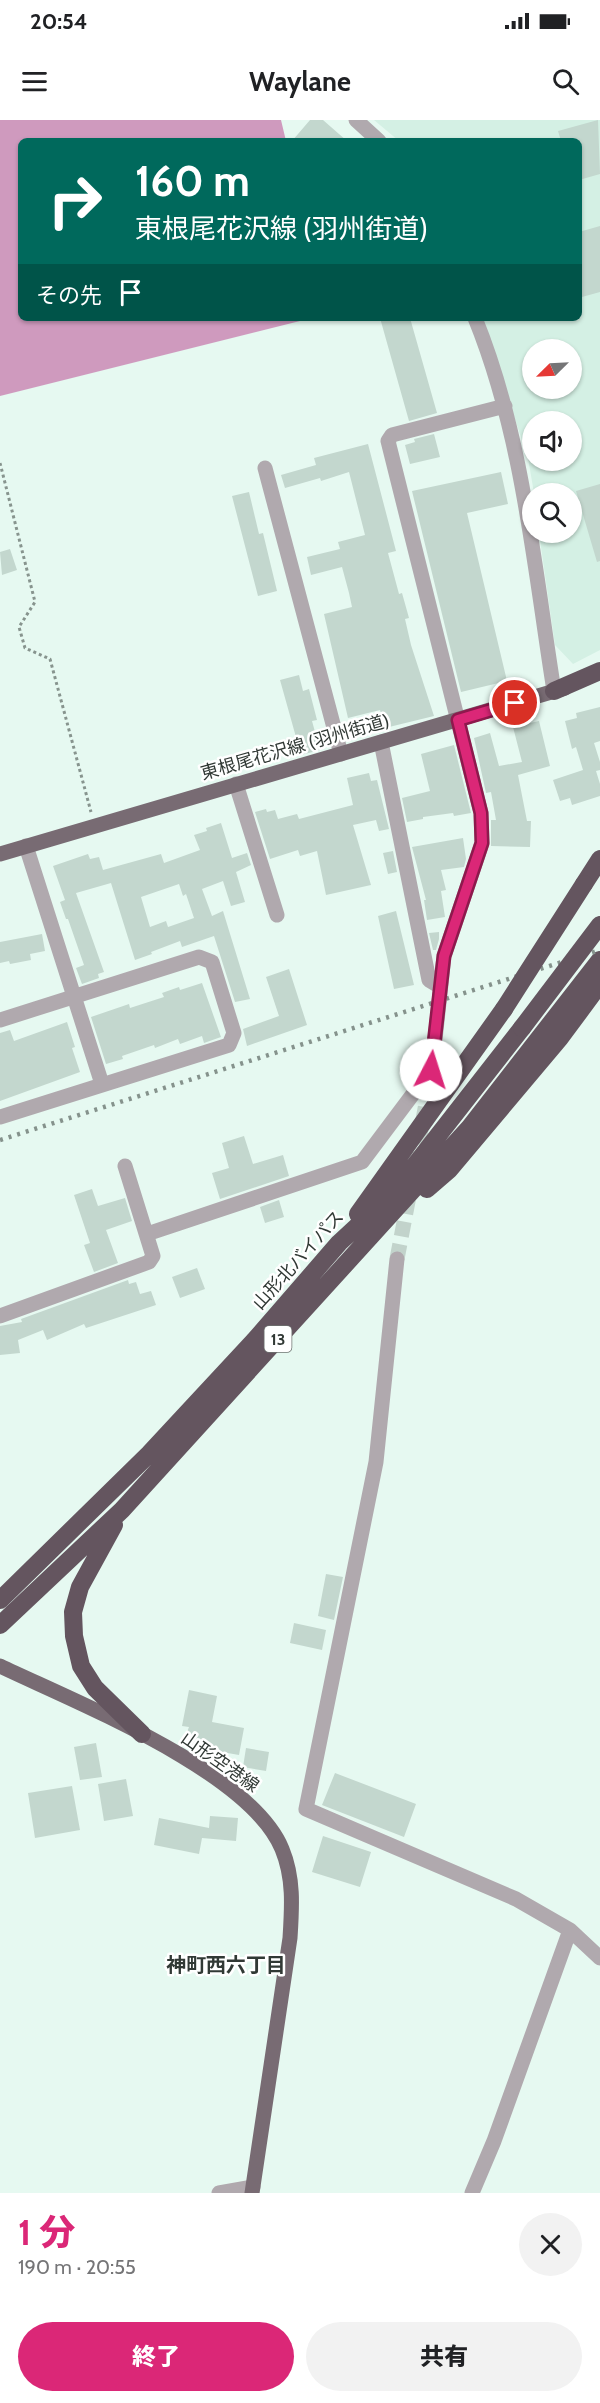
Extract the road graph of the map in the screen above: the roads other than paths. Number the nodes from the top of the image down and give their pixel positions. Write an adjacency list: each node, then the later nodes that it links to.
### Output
1 (356, 120): 2 (street)
2 (376, 138)
3 (476, 321): 4 (street)
4 (505, 406): 8 (street); 9 (street)
5 (265, 468): 11 (street)
6 (600, 671): 8 (highway)
7 (600, 678): 8 (main road, 東根尾花沢線 (羽州街道))
8 (554, 691): 9 (main road, 東根尾花沢線 (羽州街道))
9 (458, 720): 10 (main road, 東根尾花沢線 (羽州街道)); 20 (street)
10 (381, 742): 11 (main road, 東根尾花沢線 (羽州街道)); 20 (street)
11 (341, 754): 12 (main road, 東根尾花沢線 (羽州街道))
12 (236, 784): 13 (main road, 東根尾花沢線 (羽州街道)); 16 (street)
13 (26, 846): 14 (main road, 東根尾花沢線 (羽州街道)); 21 (street)
14 (0, 854)
15 (600, 859): 27 (highway, bridge)
16 (277, 915)
17 (600, 925): 27 (highway, 山形北バイパス / 13, bridge)
18 (600, 960): 28 (highway, 山形北バイパス / 13)
19 (600, 984): 28 (highway)
20 (440, 986): 26 (street)
21 (74, 997): 22 (street); 23 (street); 23 (street)
22 (0, 1020)
23 (102, 1084): 24 (street)
24 (0, 1117)
25 (124, 1166): 26 (street)
26 (147, 1234): 30 (street)
27 (339, 1243): 32 (highway, 山形北バイパス / 13)
28 (353, 1256): 31 (highway, 山形北バイパス / 13)
29 (397, 1259): 36 (street)
30 (0, 1316)
31 (122, 1510): 33 (highway, 山形北バイパス / 13); 35 (highway)
32 (0, 1600)
33 (0, 1625)
34 (0, 1666): 35 (main road, 山形空港線)
35 (142, 1734): 38 (main road, 山形空港線)
36 (570, 1930): 37 (street); 40 (street)
37 (600, 1958)
38 (252, 2190): 39 (street)
39 (219, 2193)
40 (472, 2193)

